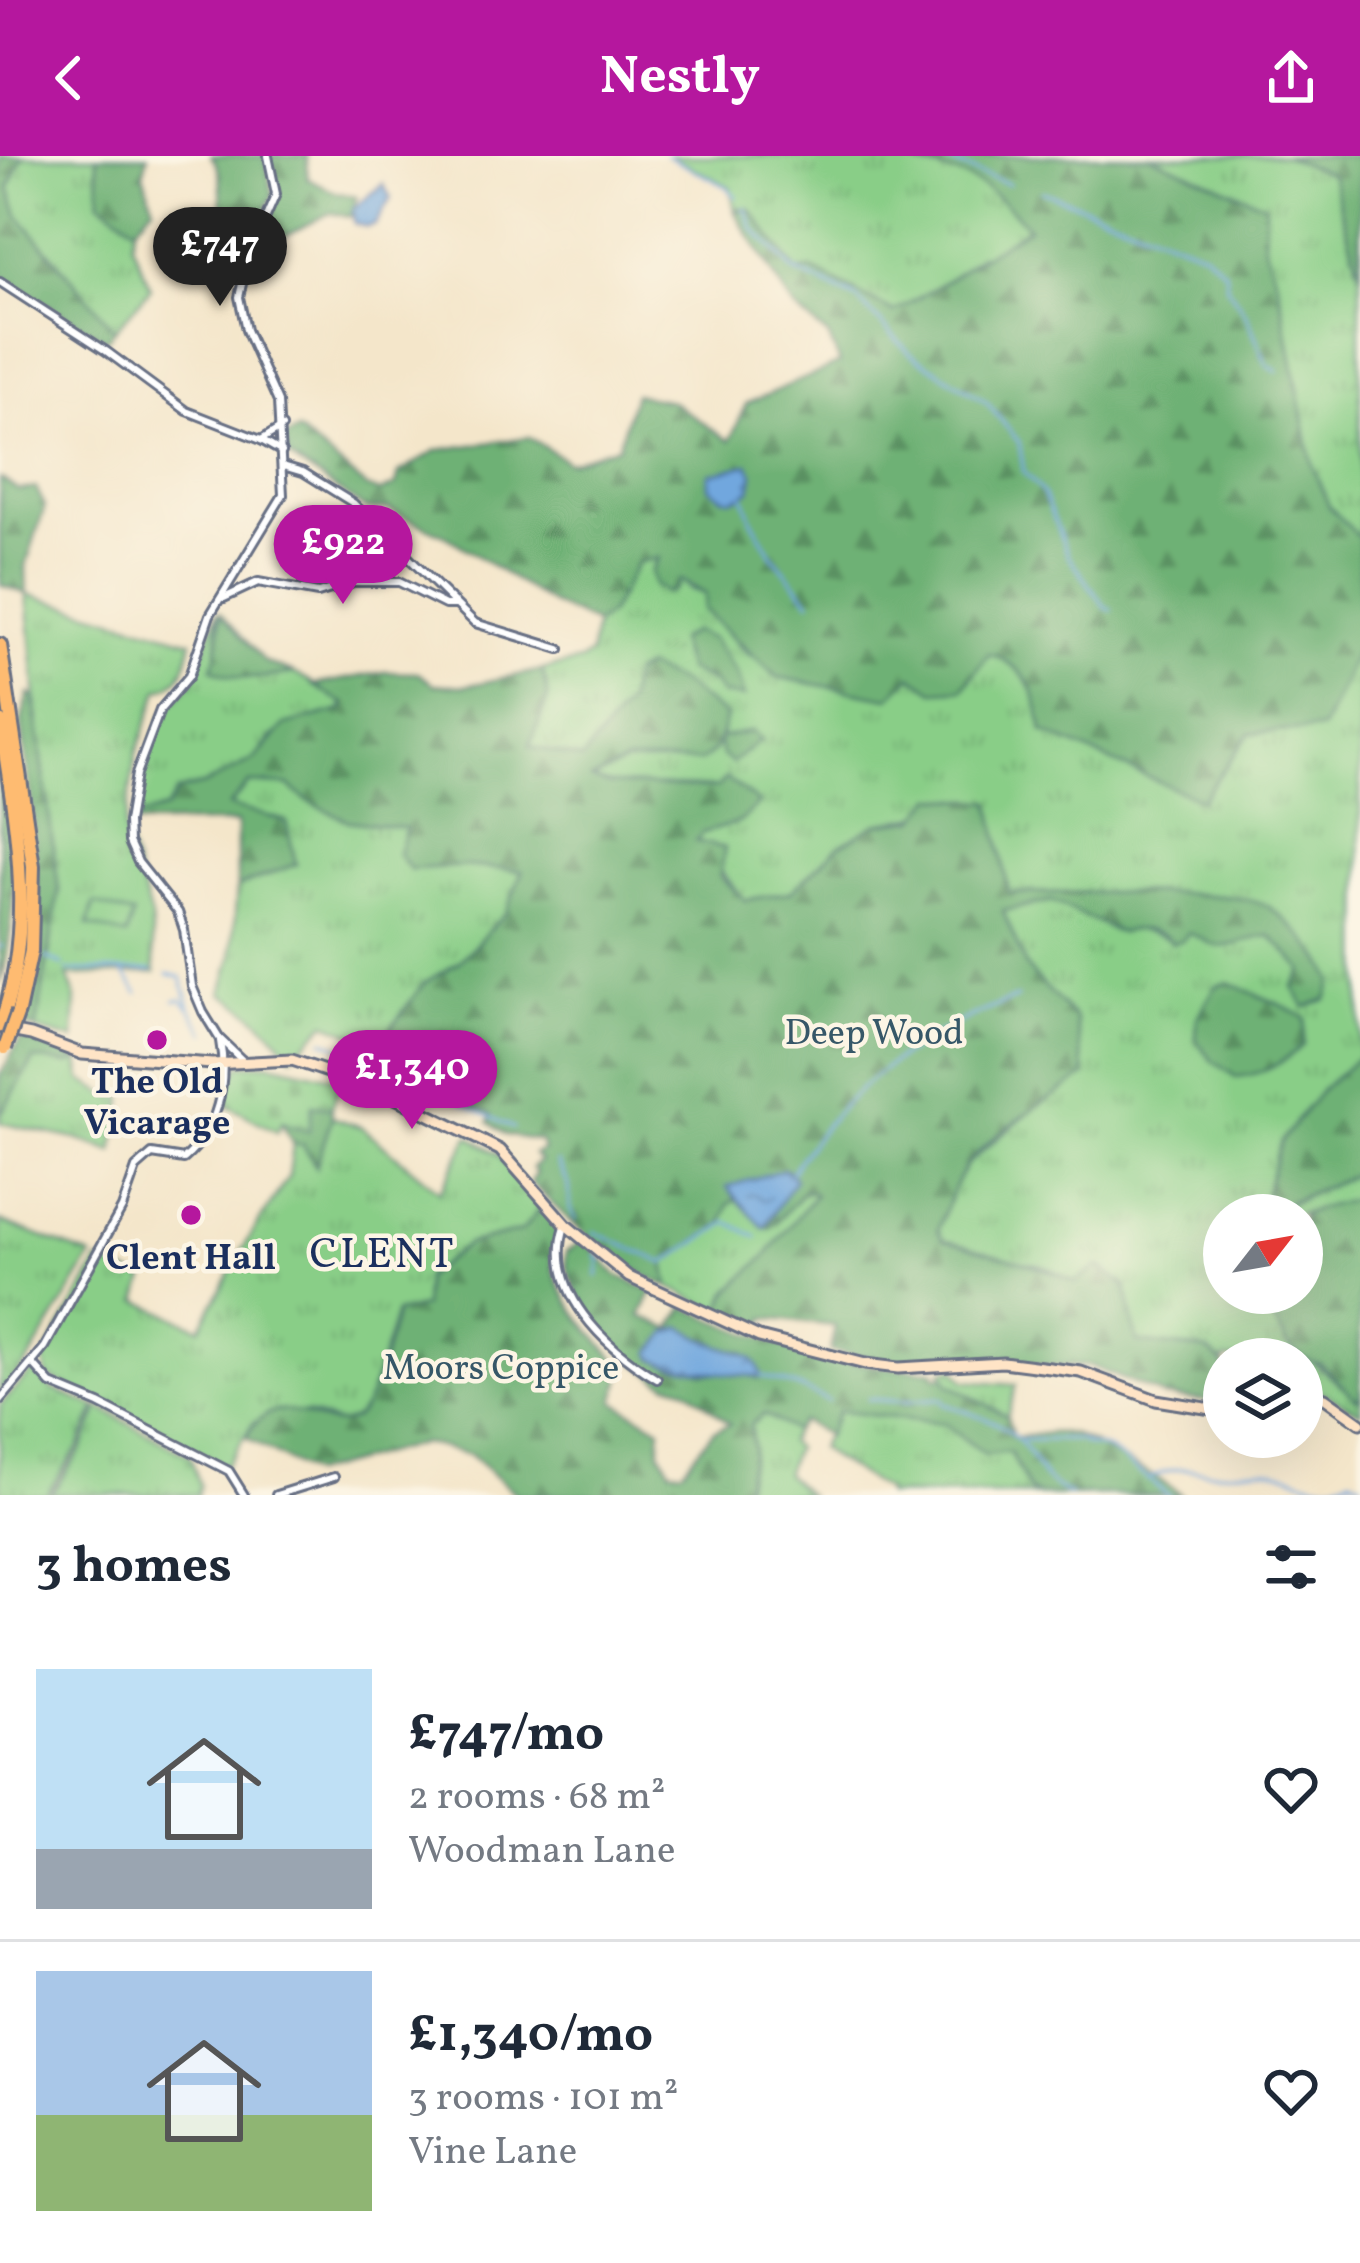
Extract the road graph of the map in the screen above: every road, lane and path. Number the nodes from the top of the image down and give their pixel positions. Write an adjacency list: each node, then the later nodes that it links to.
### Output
1 (268, 156): 3 (street)
2 (0, 282): 4 (street)
3 (282, 428): 4 (street); 5 (street)
4 (261, 440): 5 (street)
5 (282, 452): 6 (street)
6 (284, 466): 7 (street); 9 (street)
7 (438, 587): 8 (street); 10 (street)
8 (430, 598): 9 (street); 10 (street)
9 (221, 599): 16 (street)
10 (455, 605): 12 (street)
11 (0, 645): 14 (highway)
12 (560, 649)
13 (0, 722): 14 (highway)
14 (12, 1010): 15 (highway); 17 (highway, bridge)
15 (0, 1028): 19 (street)
16 (219, 1038): 18 (street); 19 (street)
17 (3, 1053)
18 (242, 1060): 19 (street); 20 (street)
19 (222, 1064): 21 (street)
20 (566, 1225): 22 (street); 25 (street)
21 (33, 1364): 24 (street); 28 (street)
22 (657, 1379)
23 (1323, 1397): 26 (street)
24 (0, 1401)
25 (1203, 1408)
26 (1360, 1424)
27 (334, 1477): 29 (street)
28 (244, 1495)
29 (276, 1495)

